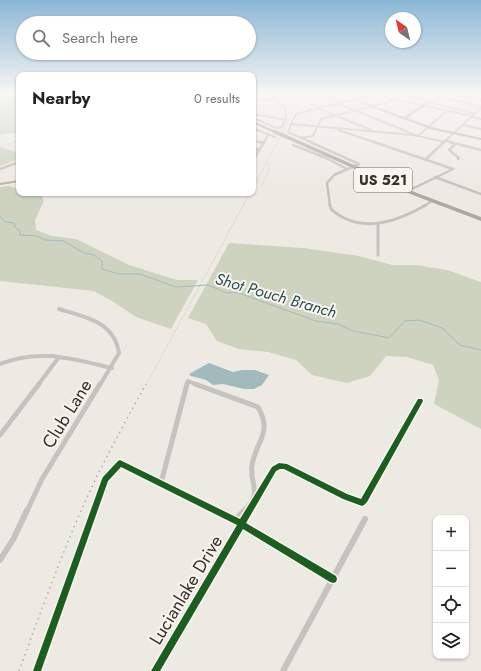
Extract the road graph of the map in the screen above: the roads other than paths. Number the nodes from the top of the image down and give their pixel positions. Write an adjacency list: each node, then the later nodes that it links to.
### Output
1 (257, 124): 19 (highway, US 521)
2 (270, 124): 3 (street)
3 (283, 124)
4 (290, 124): 21 (street)
5 (294, 124): 11 (street)
6 (357, 124): 16 (street)
7 (389, 124): 20 (street)
8 (421, 124): 12 (street)
9 (431, 124): 12 (street)
10 (463, 125): 15 (street); 17 (street)
11 (317, 126): 13 (street); 21 (street)
12 (428, 127): 17 (street); 20 (street)
13 (333, 128): 16 (street); 33 (street)
14 (256, 129): 18 (street)
15 (481, 129)
16 (376, 132): 20 (street)
17 (455, 133): 22 (street); 24 (street)
18 (268, 134): 19 (street); 25 (street)
19 (275, 135): 35 (highway, US 521, bridge)
20 (418, 136): 24 (street)
21 (299, 138): 35 (street)
22 (481, 139)
23 (256, 142): 25 (street)
24 (446, 142): 26 (street); 33 (street)
25 (263, 143): 29 (street)
26 (455, 144): 30 (street); 32 (street)
27 (294, 146): 37 (street)
28 (256, 149): 29 (street)
29 (260, 150): 31 (street)
30 (481, 150)
31 (256, 156)
32 (458, 159)
33 (425, 160): 38 (street)
34 (16, 163): 36 (street)
35 (354, 167): 37 (street); 41 (highway, US 521)
36 (0, 169)
37 (347, 169): 45 (street)
38 (434, 178): 41 (street); 42 (street)
39 (16, 181): 40 (street)
40 (0, 184)
41 (408, 191): 43 (highway, US 521)
42 (481, 194)
43 (432, 201): 44 (highway, US 521); 45 (street)
44 (481, 219)
45 (378, 224): 46 (street)
46 (378, 255)
47 (59, 309): 50 (street, Club Lane)
48 (59, 357): 49 (street); 50 (street); 52 (street)
49 (0, 364)
50 (112, 368): 57 (street, Club Lane)
51 (420, 401): 56 (street, Lucianlake Drive)
52 (0, 435)
53 (161, 483): 55 (street); 55 (street); 59 (street)
54 (365, 519): 58 (street)
55 (235, 520): 56 (street)
56 (242, 524): 58 (street); 60 (street, Lucianlake Drive)
57 (0, 560)
58 (333, 579): 61 (street)
59 (38, 671)
60 (155, 671)
61 (283, 671)

